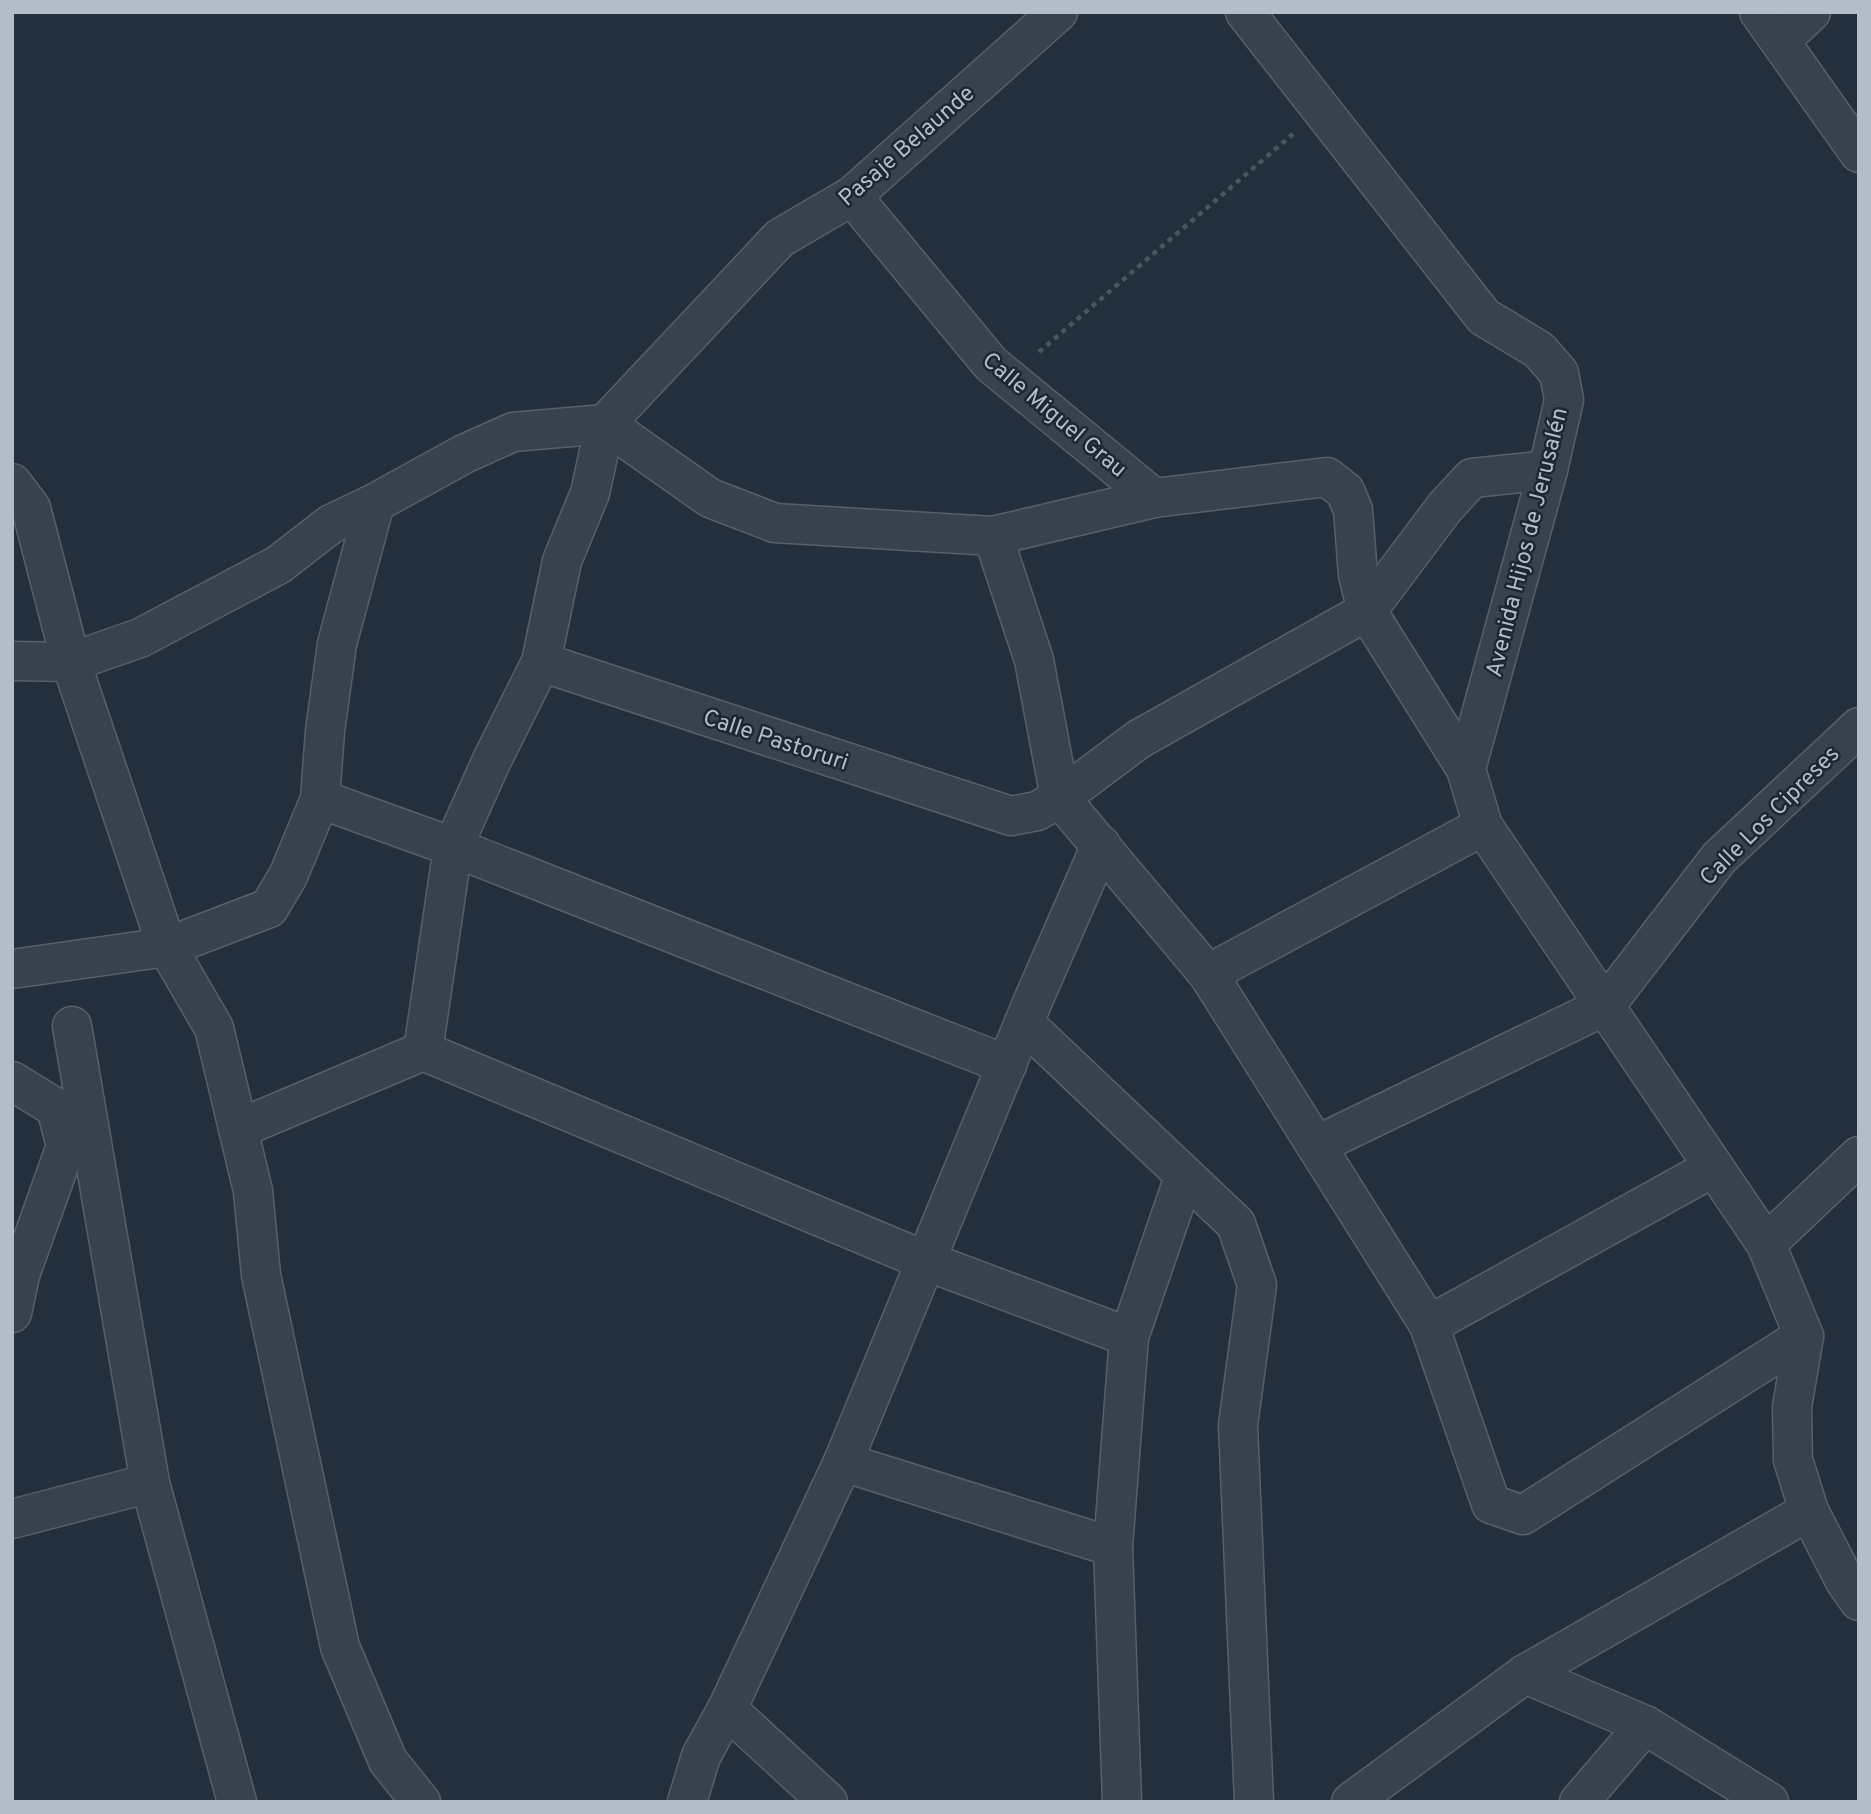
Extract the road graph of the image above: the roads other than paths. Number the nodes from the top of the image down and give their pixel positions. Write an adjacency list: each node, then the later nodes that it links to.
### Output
1 (1058, 12): 6 (street, Pasaje Belaunde)
2 (1245, 12): 8 (street, Avenida Hijos de Jerusalén)
3 (1811, 12): 4 (street)
4 (1769, 27): 5 (street)
5 (1859, 153)
6 (852, 196): 7 (street, Pasaje Belaunde); 10 (street, Calle Miguel Grau)
7 (605, 424): 11 (street); 12 (street); 16 (street)
8 (1548, 470): 13 (street); 18 (street, Avenida Hijos de Jerusalén)
9 (12, 483): 15 (street)
10 (1154, 498): 12 (street); 13 (street)
11 (375, 503): 15 (street); 20 (street)
12 (993, 536): 19 (street)
13 (1367, 611): 18 (street); 19 (street)
14 (12, 661): 15 (street)
15 (71, 662): 24 (street)
16 (541, 662): 19 (street, Calle Pastoruri); 23 (street)
17 (1859, 727): 27 (street, Calle Los Cipreses)
18 (1466, 769): 21 (street)
19 (1060, 798): 22 (street)
20 (320, 799): 23 (street); 24 (street)
21 (1483, 825): 26 (street); 27 (street)
22 (1101, 845): 26 (street); 28 (street)
23 (453, 847): 30 (street); 31 (street)
24 (167, 947): 25 (street); 33 (street)
25 (12, 969)
26 (1208, 974): 34 (street)
27 (1605, 1006): 34 (street); 36 (street)
28 (1024, 1023): 31 (street); 37 (street)
29 (72, 1026): 45 (street)
30 (423, 1051): 33 (street); 39 (street)
31 (1007, 1065): 39 (street)
32 (12, 1081): 40 (street)
33 (238, 1129): 54 (street)
34 (1317, 1145): 41 (street)
35 (1859, 1156): 38 (street)
36 (1714, 1167): 38 (street); 41 (street)
37 (1184, 1177): 43 (street); 58 (street)
38 (1766, 1244): 42 (street)
39 (926, 1261): 43 (street); 44 (street)
40 (12, 1313)
41 (1429, 1325): 42 (street)
42 (1804, 1336): 46 (street)
43 (1129, 1337): 48 (street)
44 (843, 1462): 48 (street); 51 (street)
45 (149, 1483): 47 (street); 53 (street)
46 (1810, 1511): 49 (street); 50 (street)
47 (12, 1519)
48 (1113, 1547): 57 (street)
49 (1854, 1583)
50 (1525, 1674): 52 (street); 59 (street)
51 (727, 1709): 55 (street); 56 (street)
52 (1644, 1726): 60 (street); 61 (street)
53 (229, 1800)
54 (421, 1802)
55 (687, 1802)
56 (828, 1802)
57 (1122, 1802)
58 (1254, 1802)
59 (1351, 1802)
60 (1579, 1802)
61 (1769, 1802)

